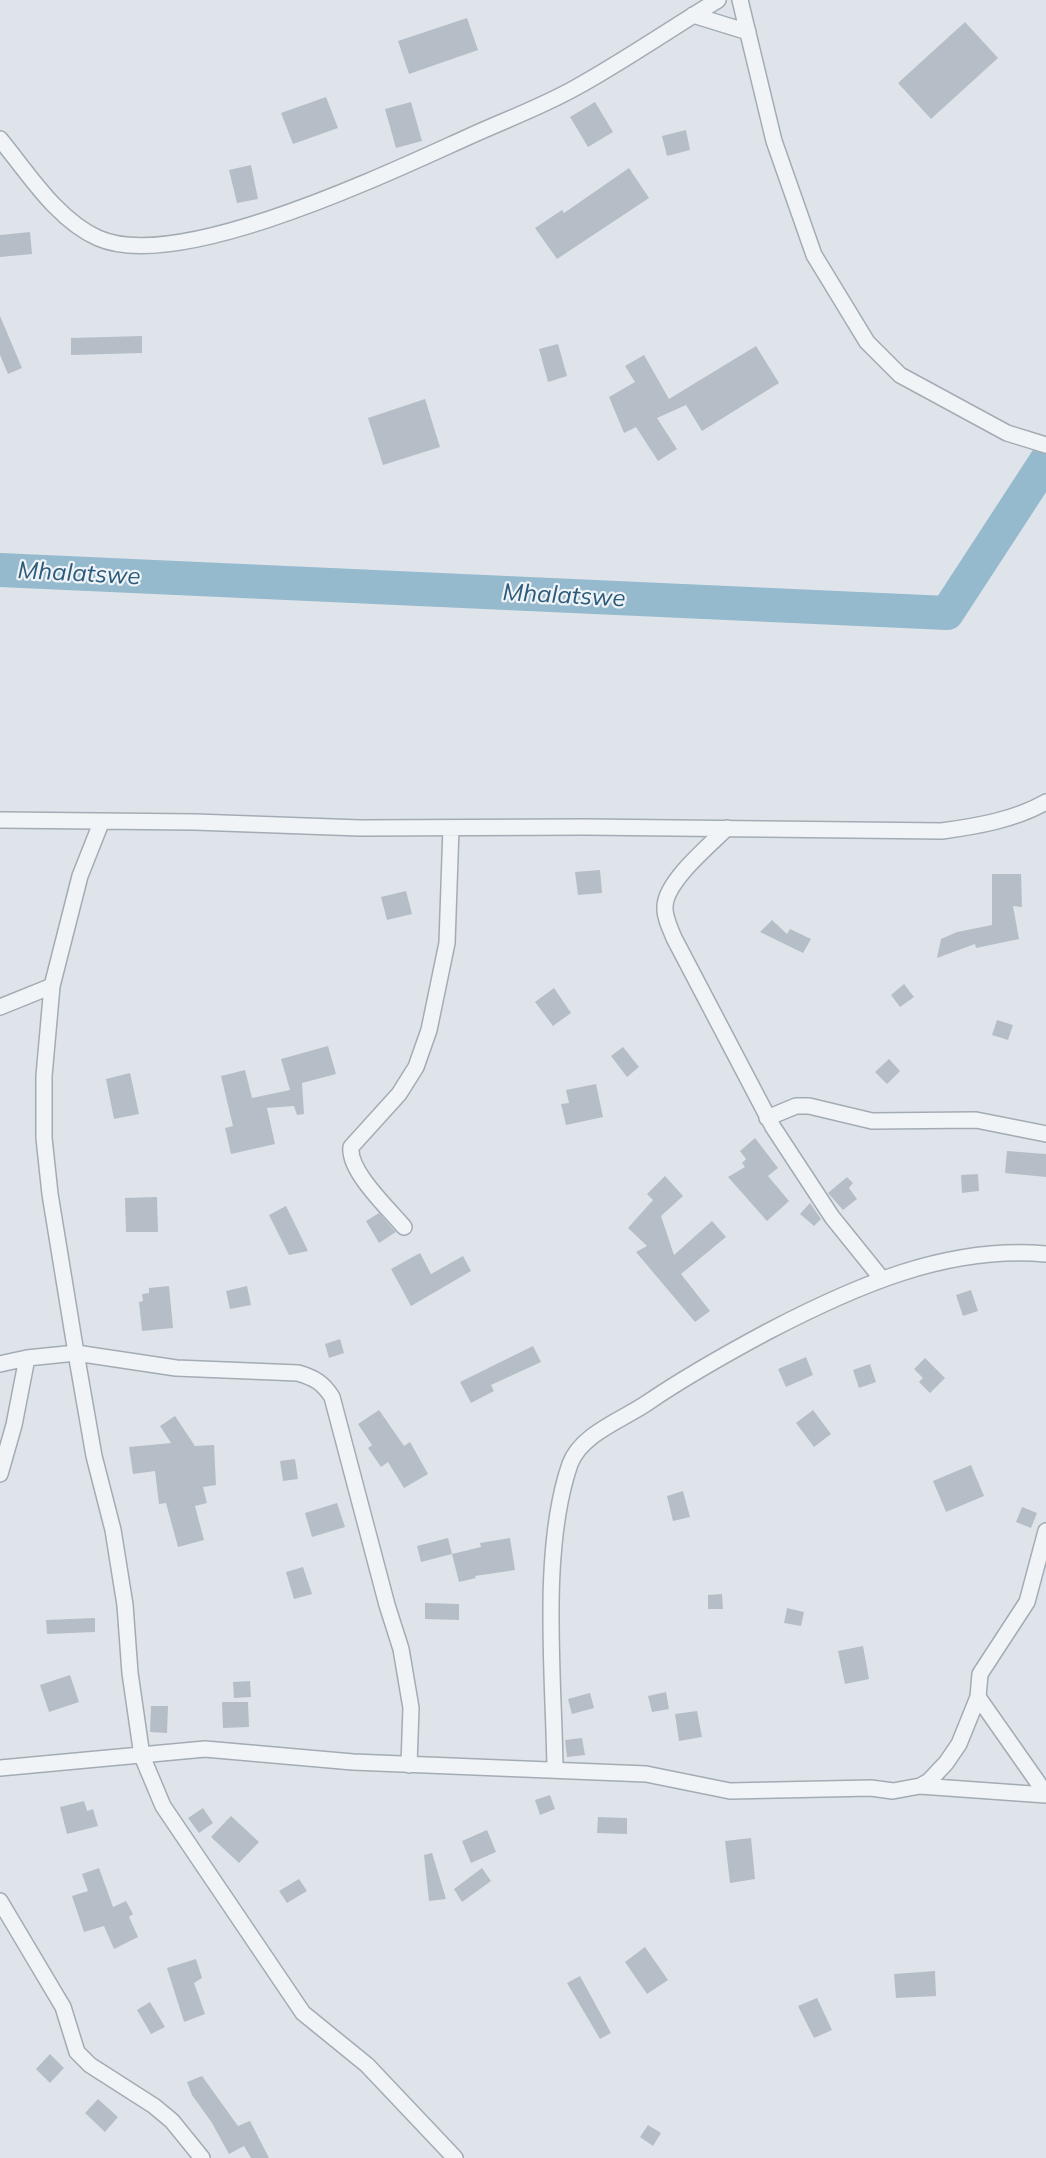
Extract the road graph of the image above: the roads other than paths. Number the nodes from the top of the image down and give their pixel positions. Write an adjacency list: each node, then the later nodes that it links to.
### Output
1 (718, 0): 3 (street)
2 (740, 0): 4 (street)
3 (693, 15): 4 (street); 5 (street)
4 (748, 32): 6 (street)
5 (0, 139)
6 (1046, 445)
7 (1046, 802): 11 (street)
8 (0, 820): 9 (street)
9 (101, 823): 10 (street); 12 (street)
10 (451, 828): 11 (street); 16 (street)
11 (727, 828): 14 (street)
12 (52, 986): 13 (street); 19 (street)
13 (0, 1007)
14 (767, 1118): 15 (street); 18 (street)
15 (1046, 1134)
16 (404, 1227)
17 (1046, 1254): 18 (street)
18 (882, 1279): 28 (street)
19 (76, 1353): 20 (street); 25 (street); 26 (street)
20 (27, 1358): 21 (street); 22 (street)
21 (0, 1364)
22 (0, 1474)
23 (1046, 1531): 24 (street)
24 (978, 1697): 29 (street); 30 (street)
25 (142, 1756): 26 (street); 27 (street); 33 (street)
26 (410, 1765): 28 (street)
27 (0, 1768)
28 (555, 1770): 29 (street)
29 (920, 1786): 30 (street)
30 (1046, 1794)
31 (0, 1901): 32 (street)
32 (202, 2158)
33 (455, 2158)

